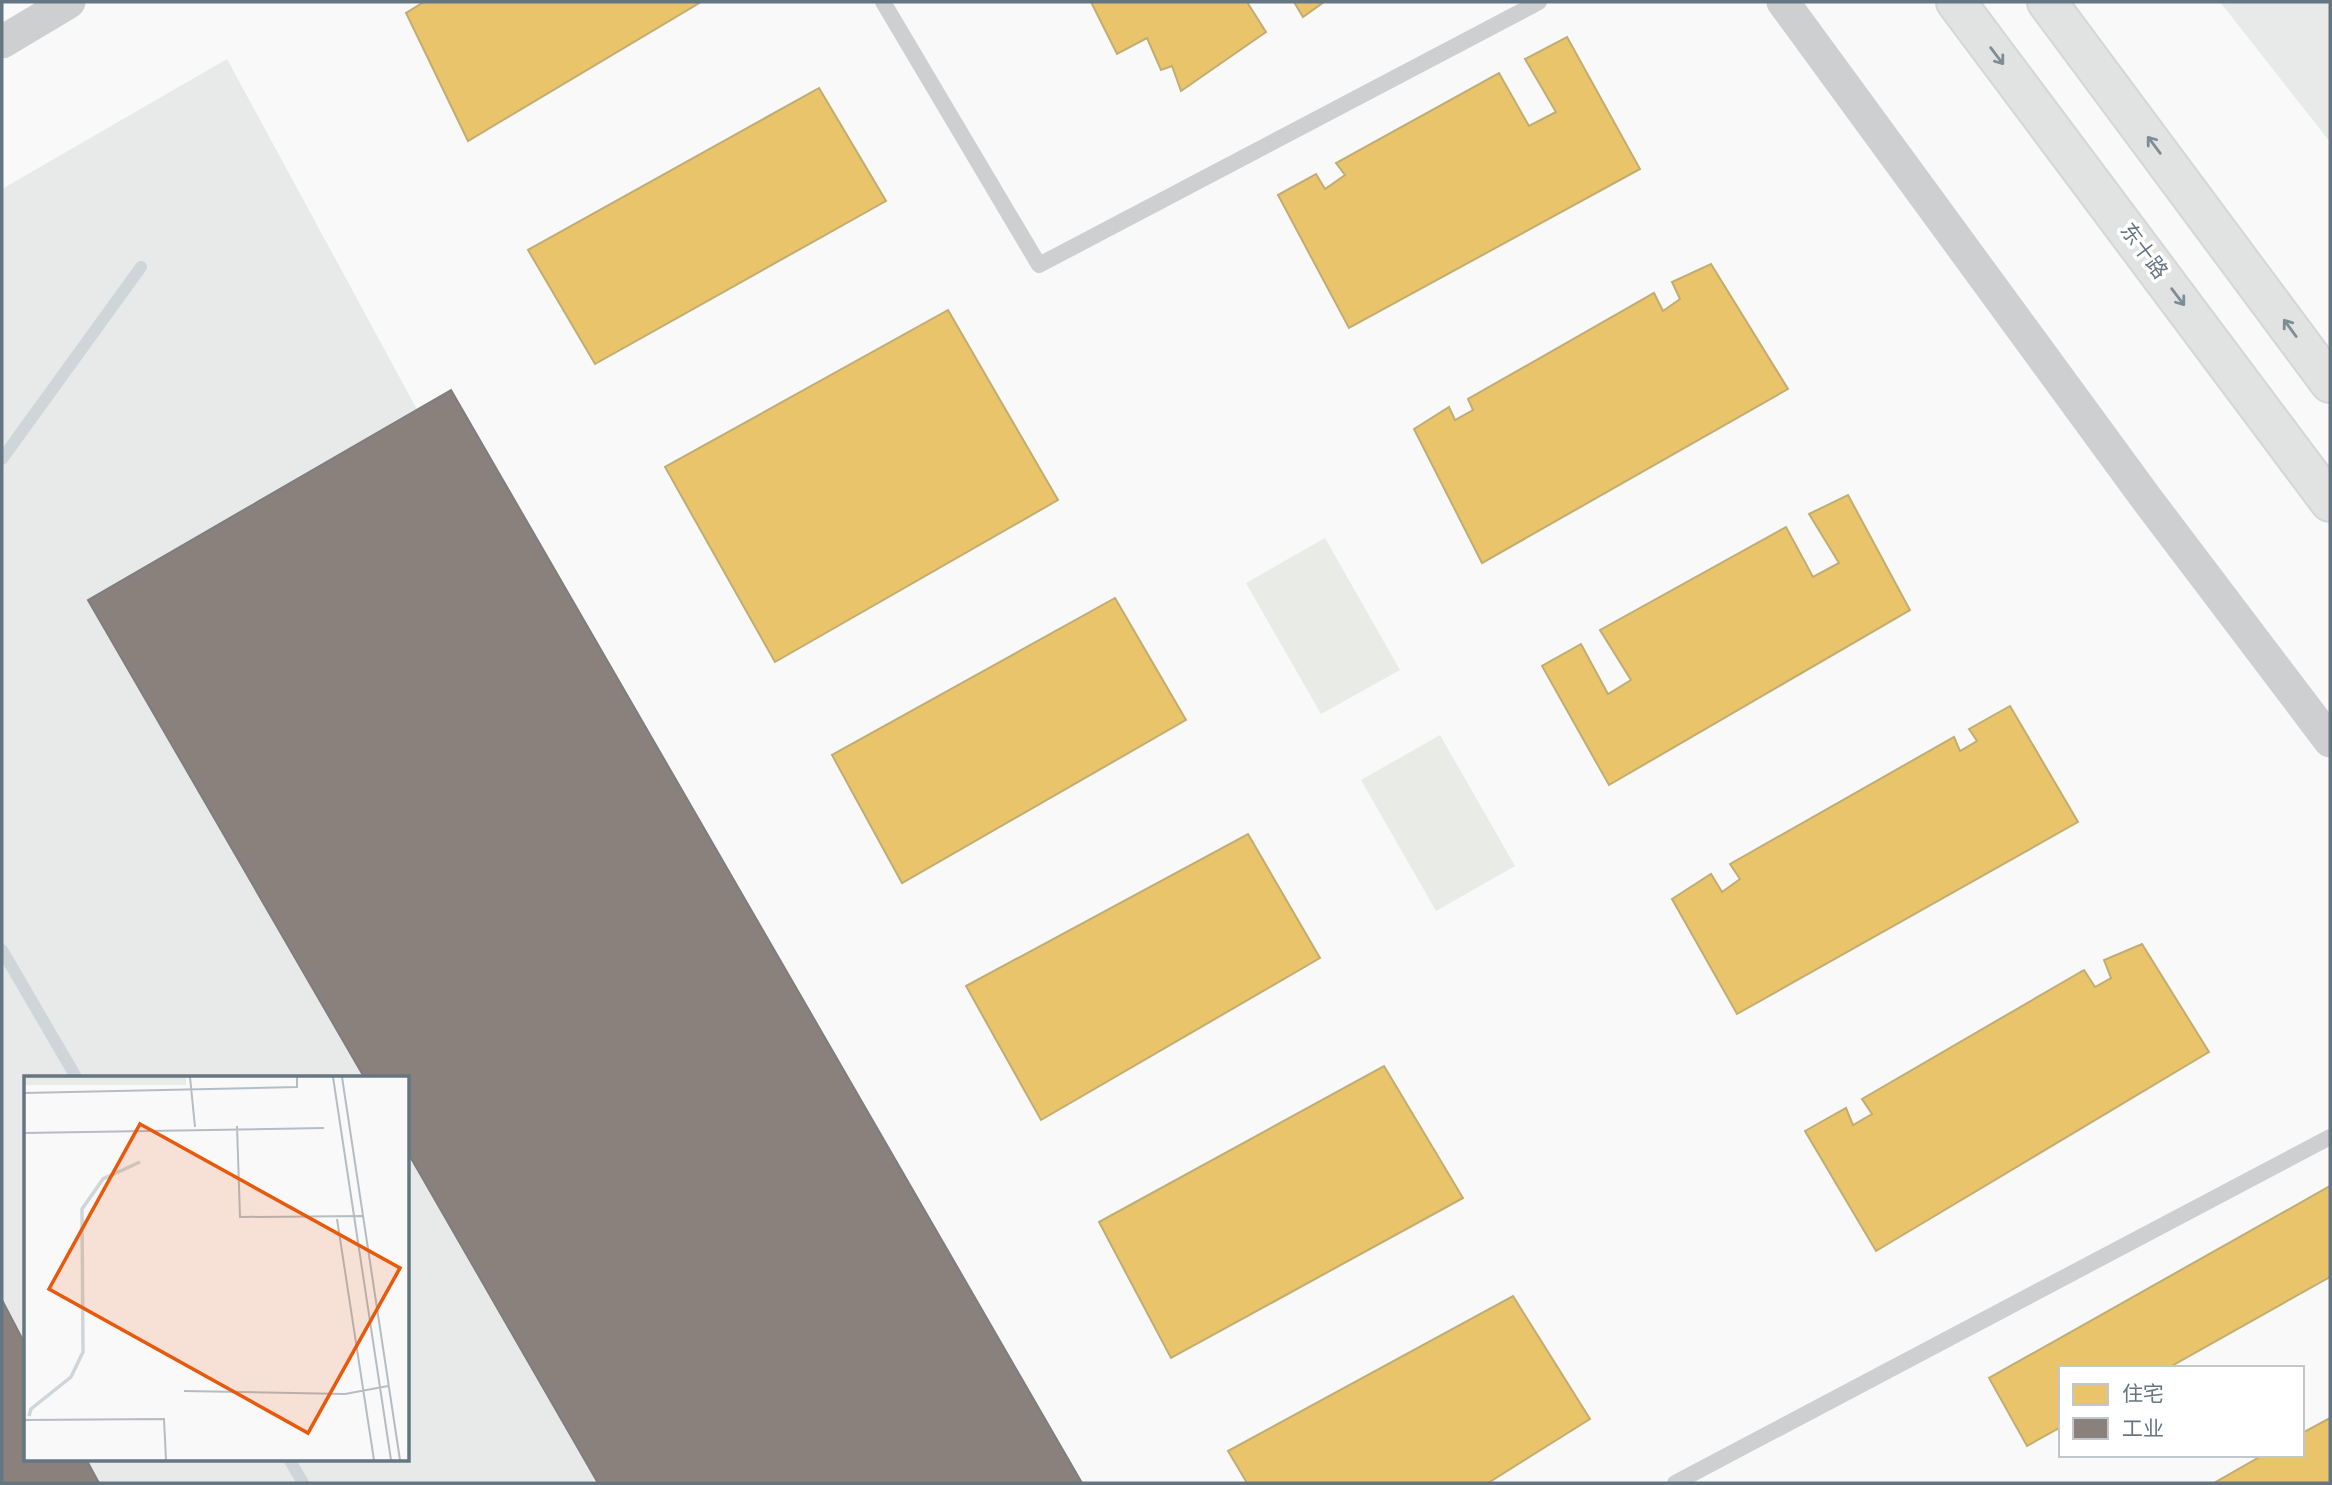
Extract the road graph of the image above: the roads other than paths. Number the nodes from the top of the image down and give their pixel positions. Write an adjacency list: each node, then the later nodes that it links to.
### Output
1 (69, 2): 7 (street)
2 (883, 2): 3 (lane)
3 (1539, 2)
4 (1783, 2): 10 (street)
5 (1956, 2): 9 (main road, 东十路, one-way to 9)
6 (2047, 2): 8 (main road, one-way to 6)
7 (2, 42)
8 (2330, 383)
9 (2330, 502)
10 (2330, 741)
11 (2330, 1137): 12 (lane)
12 (1675, 1483)

